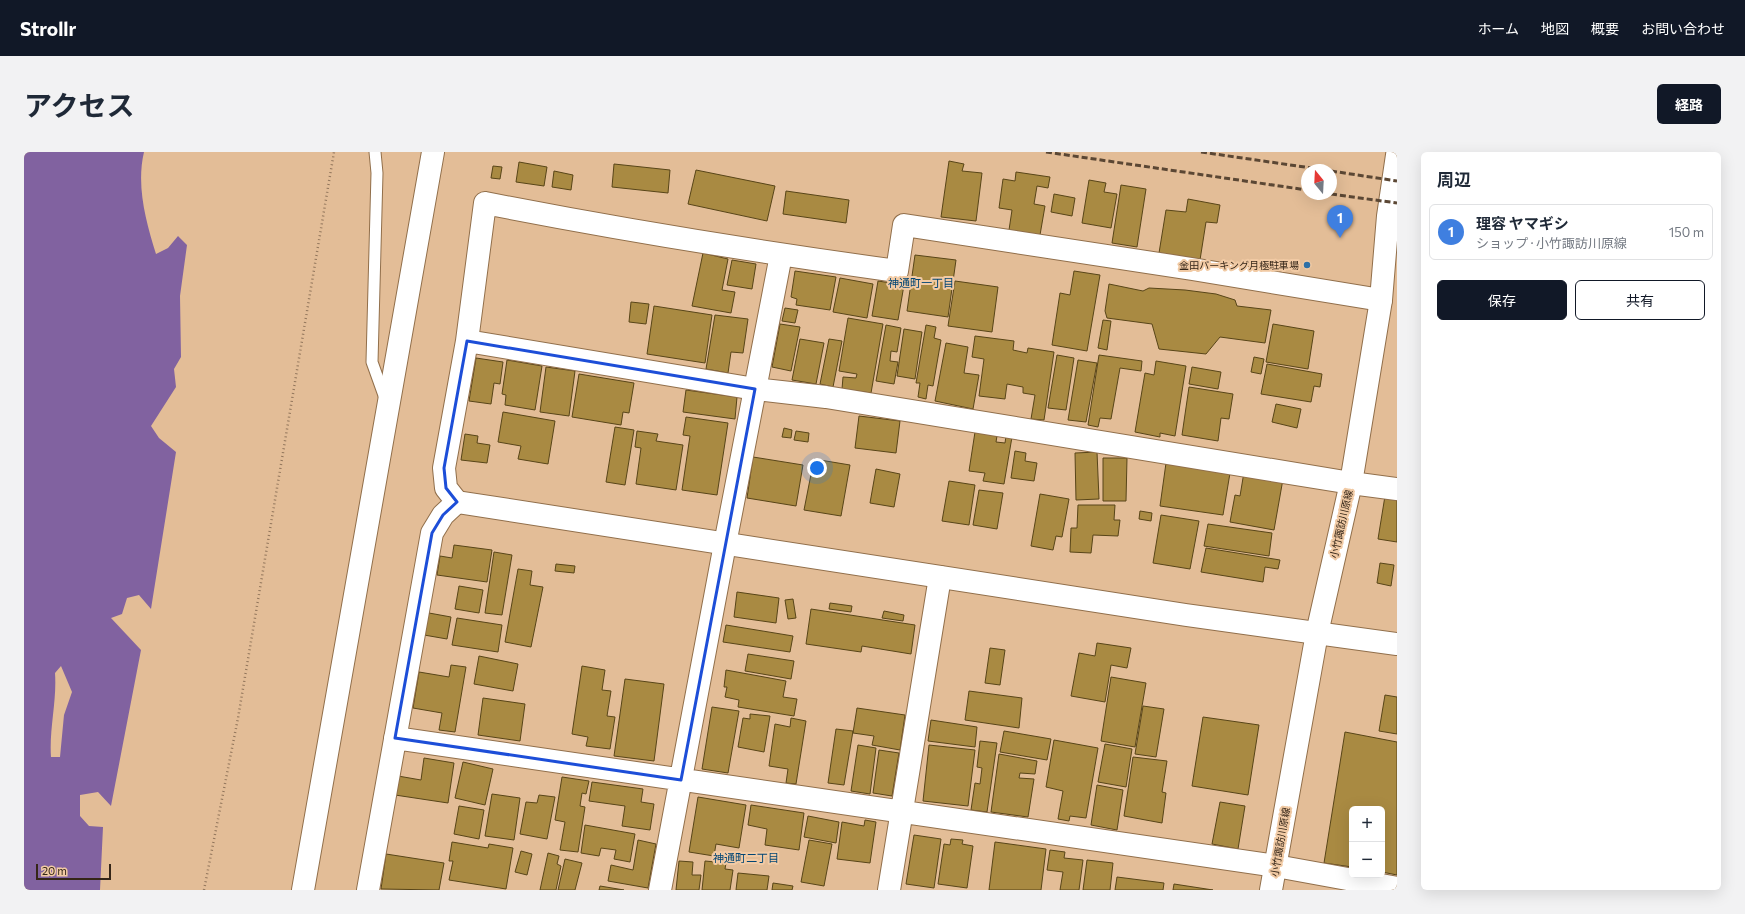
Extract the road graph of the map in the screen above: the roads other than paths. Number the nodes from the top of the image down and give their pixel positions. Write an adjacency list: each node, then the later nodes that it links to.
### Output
1 (375, 152): 8 (lane)
2 (433, 152): 8 (street)
3 (1397, 155): 5 (street, 小竹諏訪川原線)
4 (781, 255): 5 (street); 6 (street); 7 (street)
5 (1381, 300): 9 (street, 小竹諏訪川原線)
6 (467, 340): 7 (street); 11 (street)
7 (755, 388): 9 (street); 12 (street)
8 (388, 407): 21 (street)
9 (1351, 483): 10 (street); 14 (street, 小竹諏訪川原線)
10 (1397, 489)
11 (457, 502): 12 (street); 16 (street)
12 (725, 544): 13 (street); 17 (street)
13 (940, 577): 14 (street); 18 (street)
14 (1317, 633): 15 (street); 19 (street, 小竹諏訪川原線)
15 (1397, 644)
16 (395, 738): 17 (street); 22 (street)
17 (681, 780): 18 (street); 23 (street)
18 (902, 812): 19 (street); 24 (street)
19 (1276, 866): 20 (street); 25 (street, 小竹諏訪川原線)
20 (1397, 888)
21 (303, 890)
22 (368, 890)
23 (660, 890)
24 (889, 890)
25 (1271, 890)

